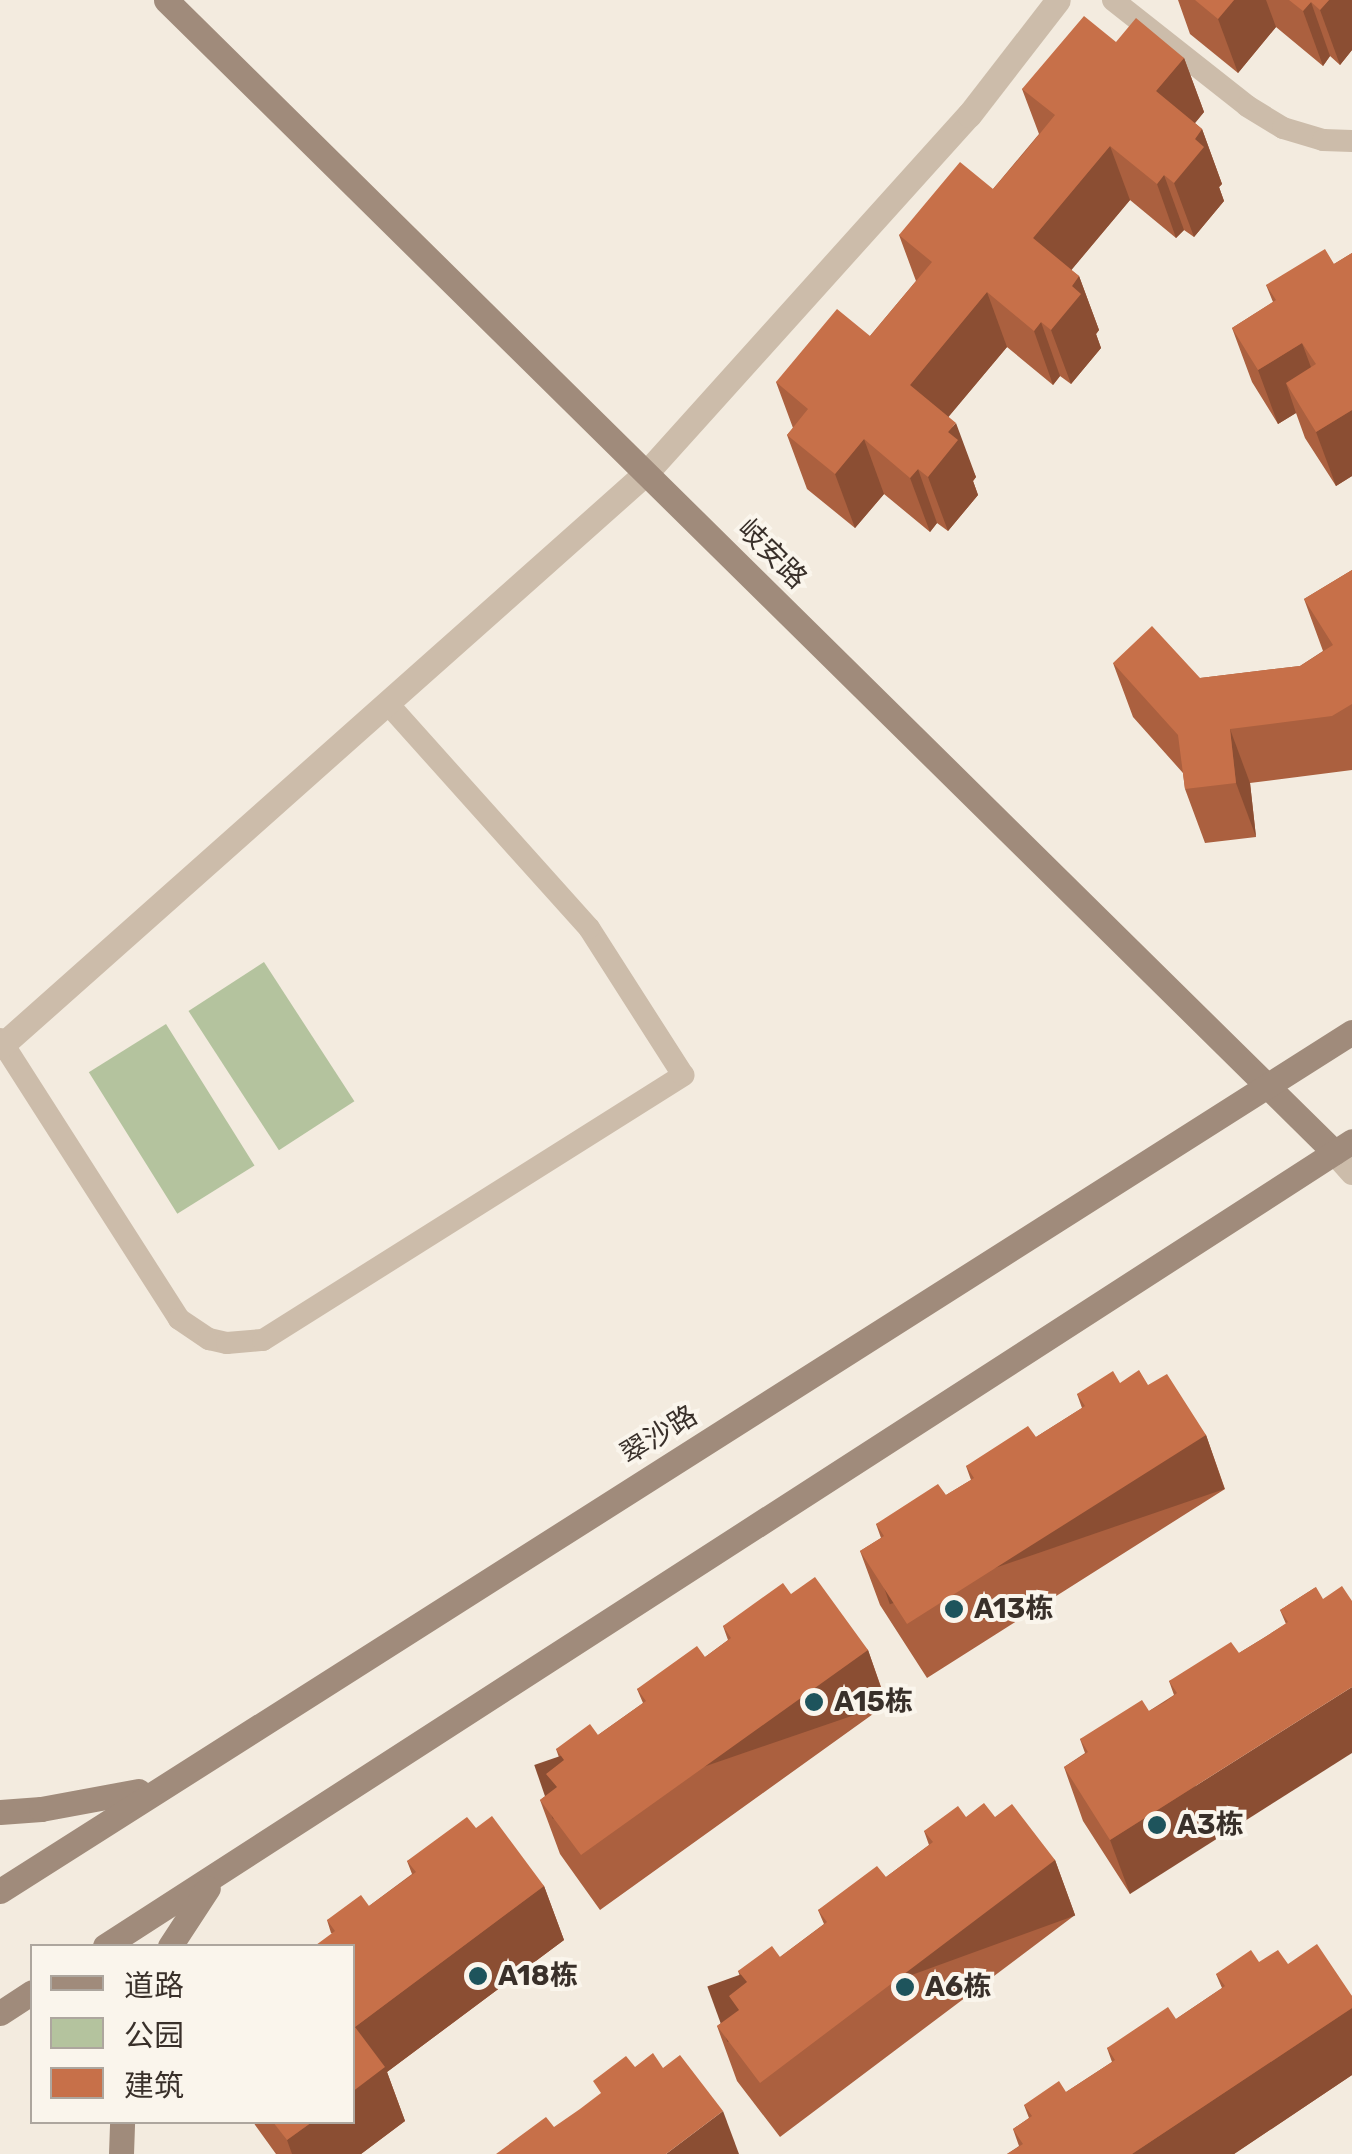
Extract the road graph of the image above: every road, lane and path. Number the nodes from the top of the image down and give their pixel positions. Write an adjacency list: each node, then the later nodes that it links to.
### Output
1 (166, 0): 5 (main road, 岐安路)
2 (1058, 0): 5 (street)
3 (1113, 0): 4 (lane)
4 (1352, 141)
5 (647, 472): 6 (street); 9 (main road, 岐安路)
6 (387, 703): 8 (street); 8 (lane)
7 (1352, 1032): 9 (main road, 翠沙路)
8 (1, 1043)
9 (1268, 1085): 10 (main road, 岐安路); 12 (main road, 翠沙路)
10 (1343, 1146): 11 (street); 14 (main road)
11 (1352, 1172)
12 (158, 1786): 13 (main road); 15 (main road, 翠沙路)
13 (0, 1812)
14 (216, 1876): 16 (main road); 17 (main road)
15 (0, 1890)
16 (108, 1944)
17 (171, 1944)
18 (30, 1993): 19 (main road)
19 (0, 2013)
20 (122, 2124): 21 (main road)
21 (122, 2154)

